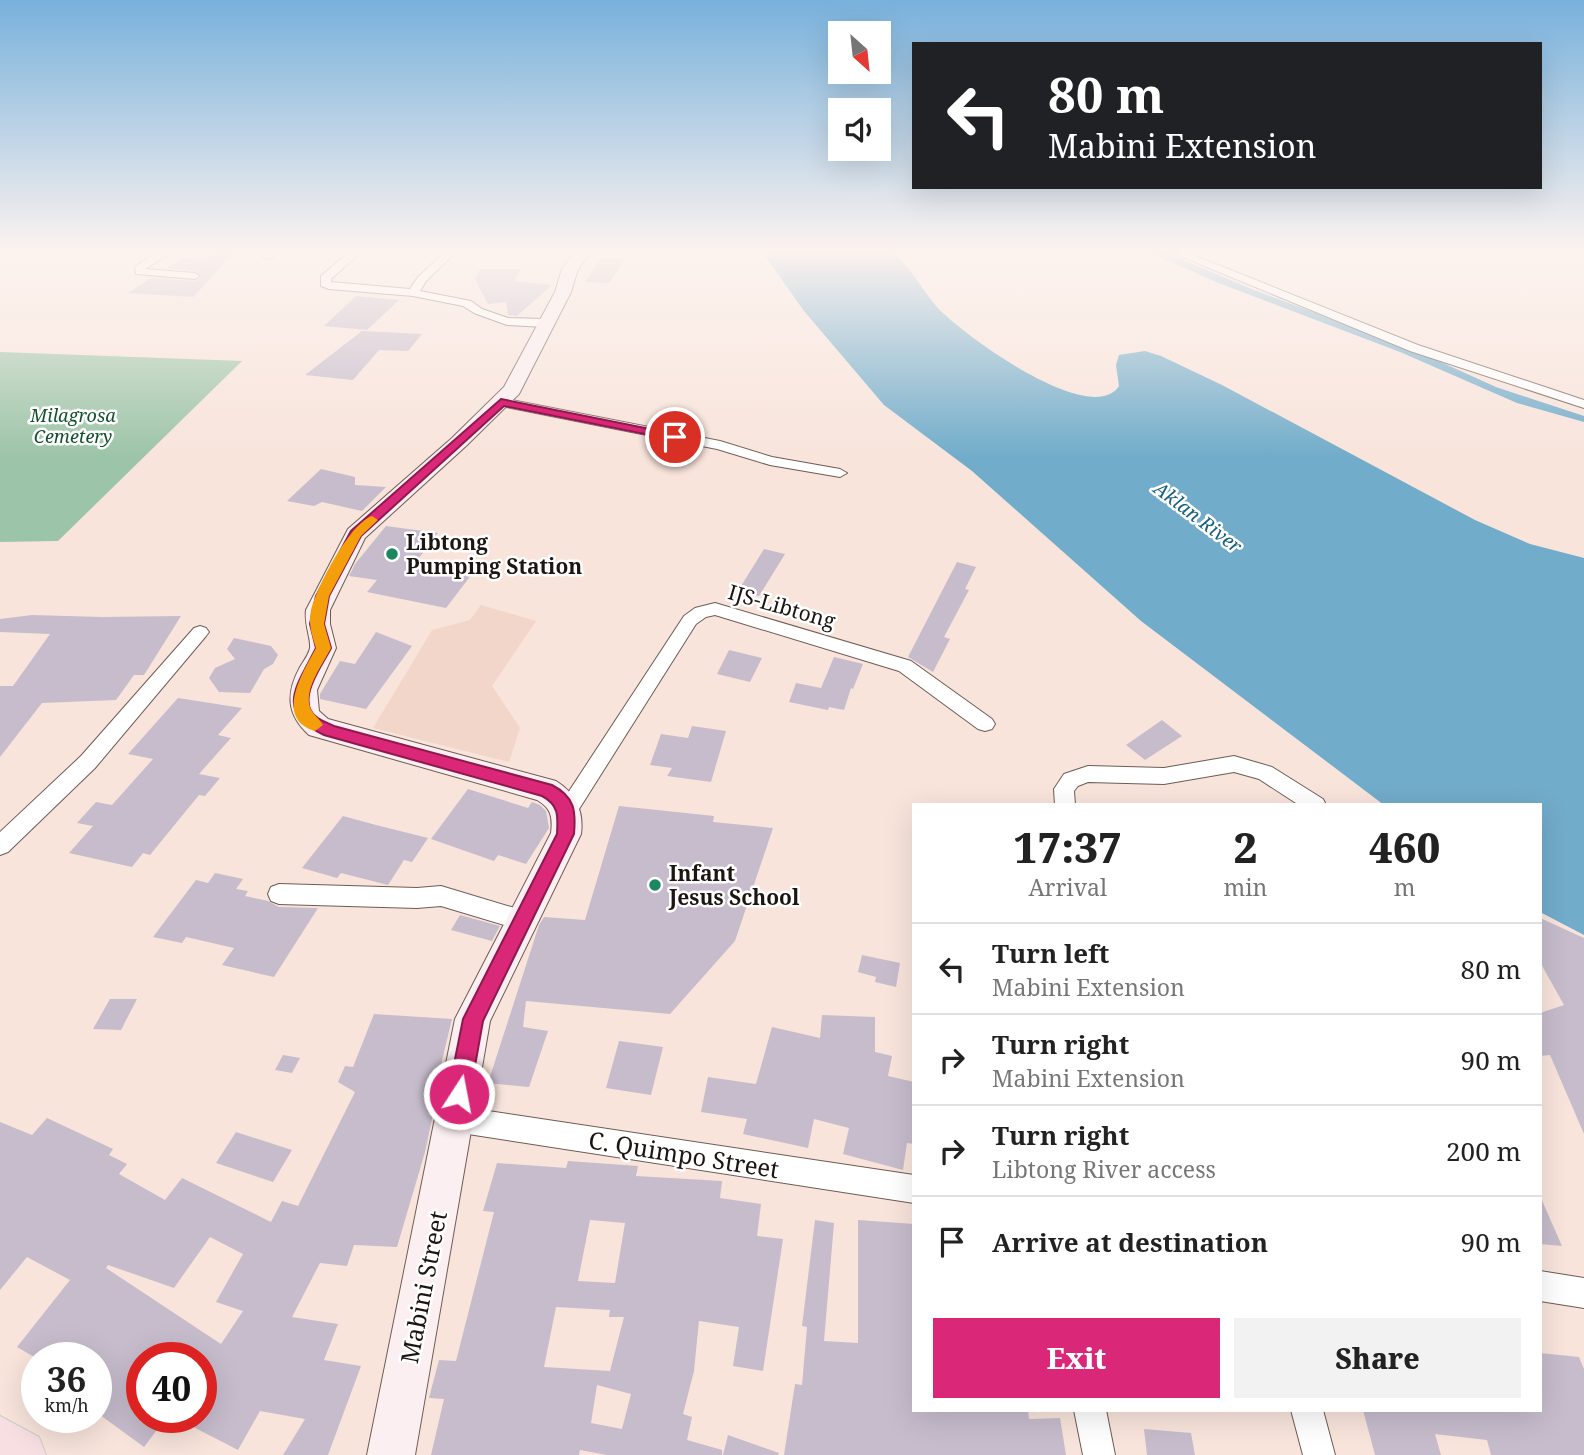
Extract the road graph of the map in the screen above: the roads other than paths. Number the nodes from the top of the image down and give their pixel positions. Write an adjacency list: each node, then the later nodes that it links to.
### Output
1 (507, 321): 3 (street)
2 (1347, 321): 5 (street)
3 (545, 323): 4 (street)
4 (501, 402): 6 (street); 11 (street)
5 (1584, 404)
6 (840, 473)
7 (200, 632): 12 (street)
8 (985, 724): 11 (street, IJS-Libtong)
9 (1065, 803): 10 (street)
10 (1313, 803)
11 (567, 811): 14 (street, Mabini Street)
12 (0, 846)
13 (279, 894): 14 (street)
14 (521, 920): 15 (street, Mabini Street)
15 (455, 1119): 16 (street, C. Quimpo Street); 23 (street, Mabini Street)
16 (912, 1189)
17 (1542, 1286): 18 (street)
18 (1584, 1293)
19 (1090, 1412): 24 (street)
20 (1308, 1412): 25 (street)
21 (0, 1440): 22 (main road)
22 (21, 1455)
23 (391, 1455)
24 (1099, 1455)
25 (1319, 1455)

